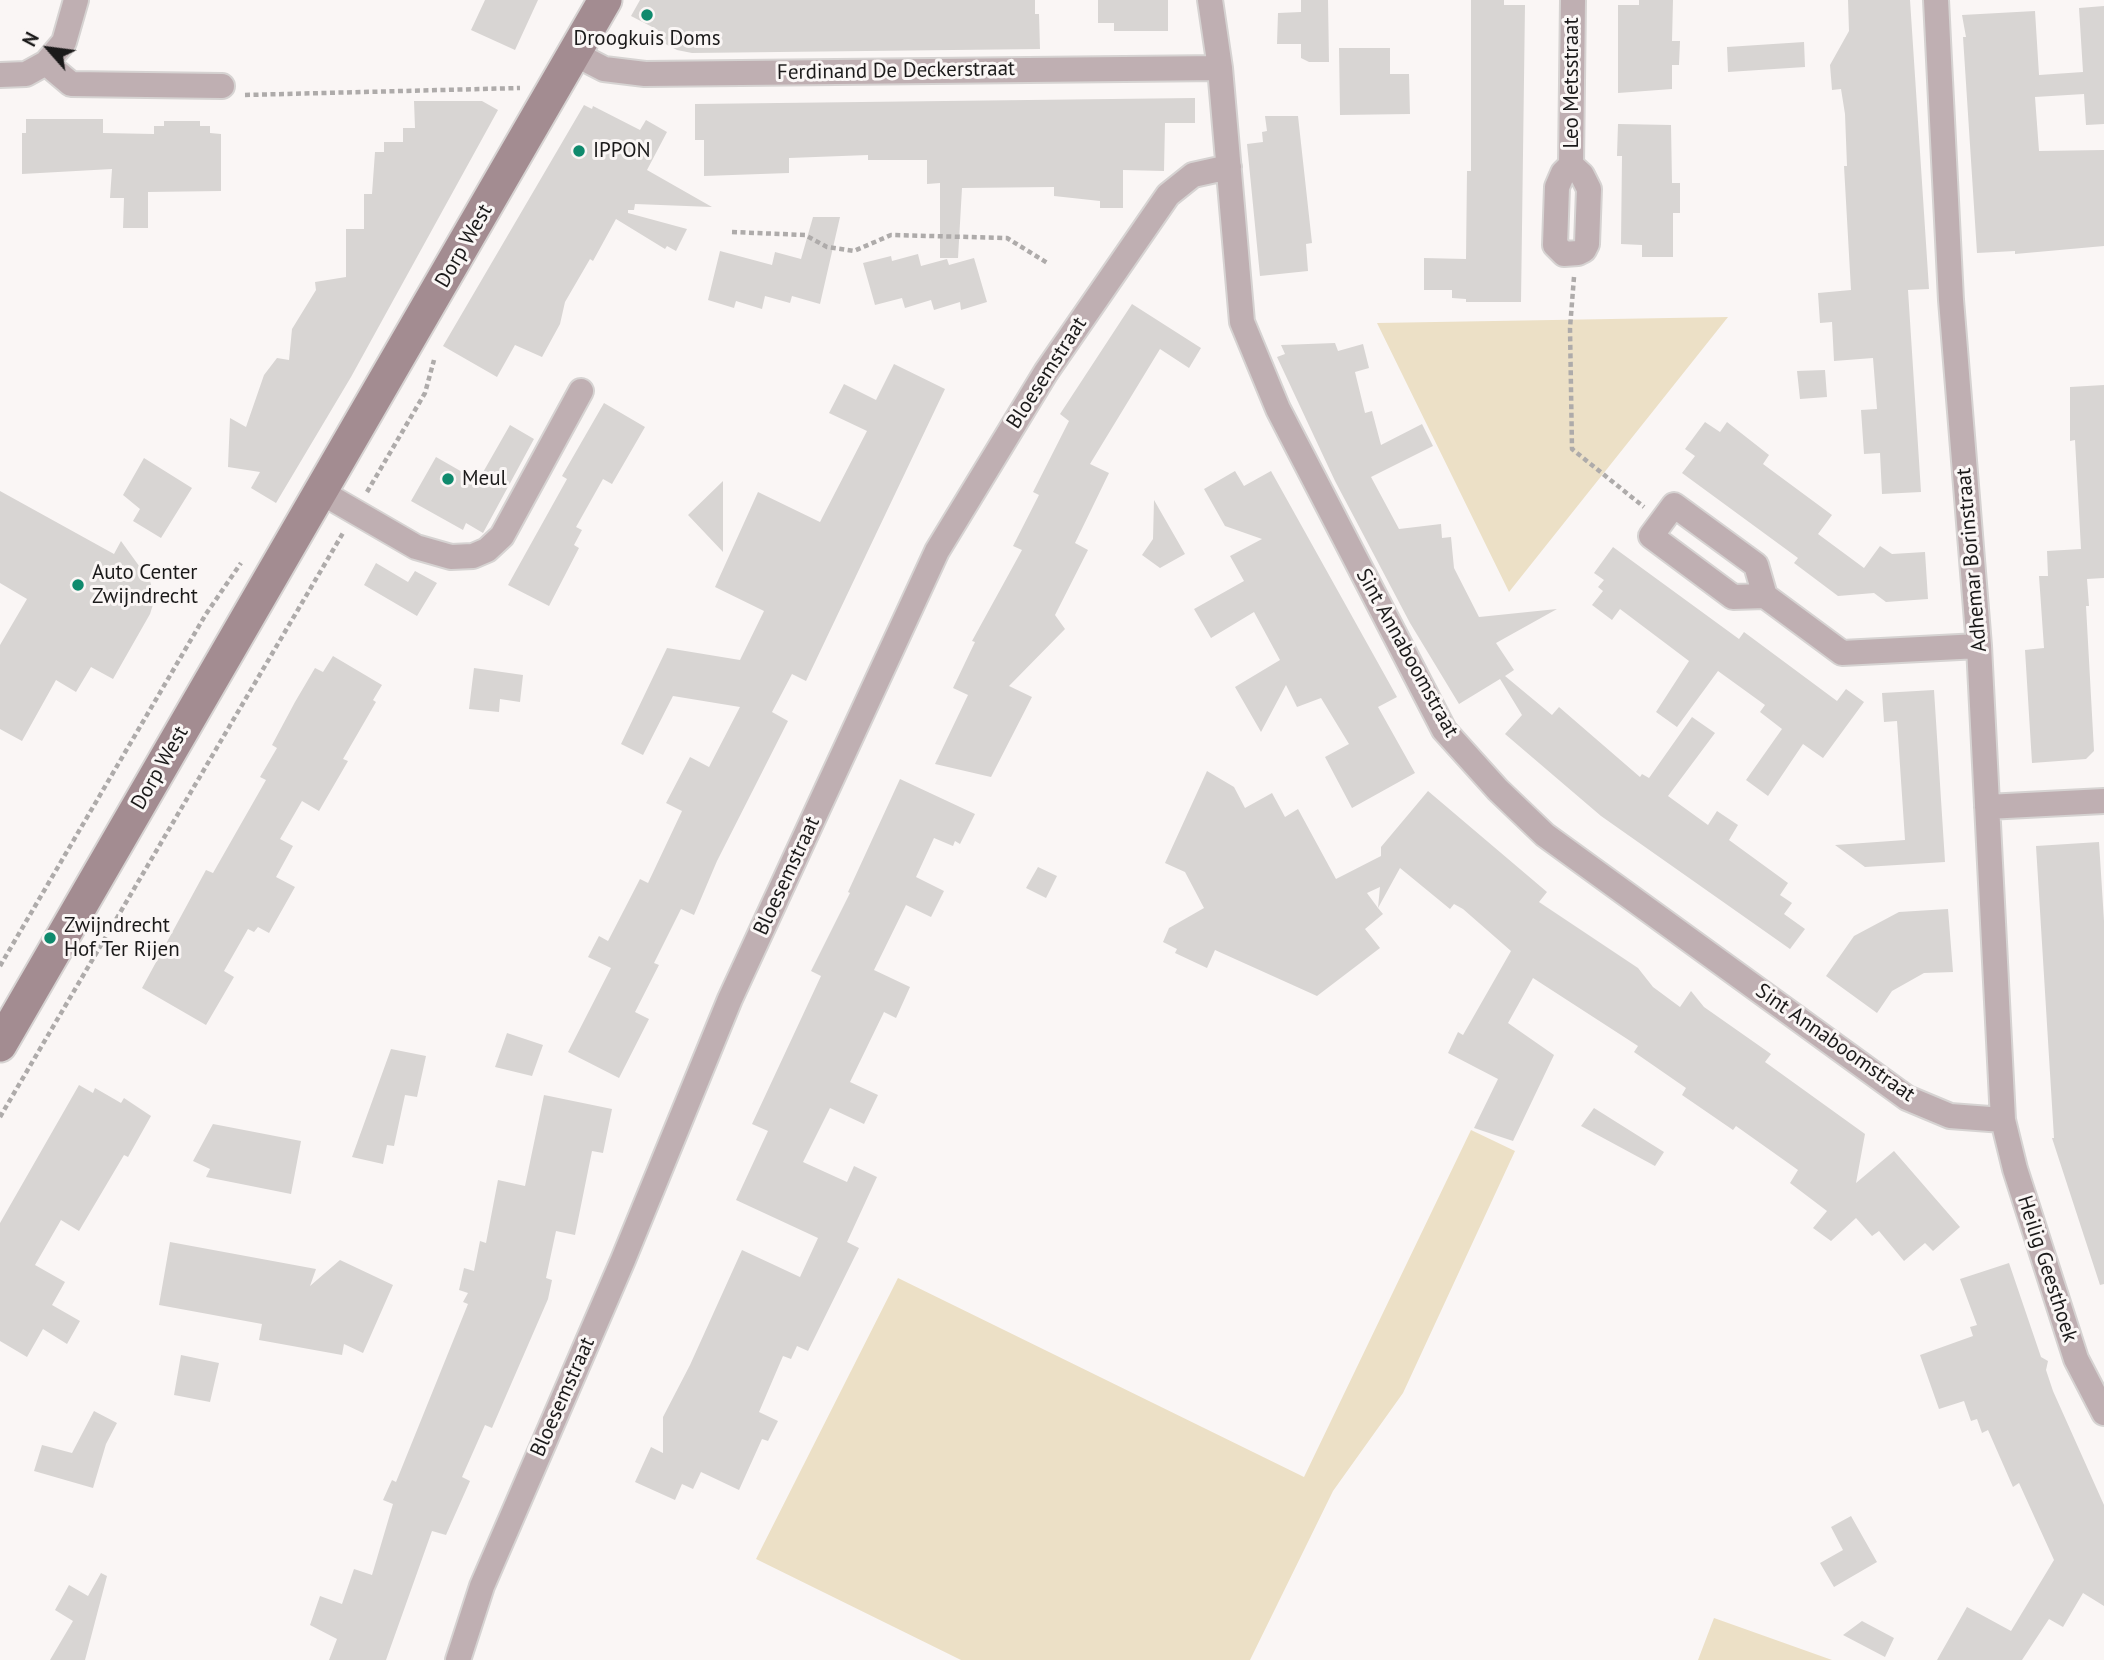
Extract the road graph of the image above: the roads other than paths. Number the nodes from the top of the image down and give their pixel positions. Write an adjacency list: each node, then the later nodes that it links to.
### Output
1 (76, 0): 7 (street)
2 (605, 0): 6 (main road, Dorp West)
3 (1210, 0): 8 (street, Sint Annaboomstraat)
4 (1573, 0): 12 (street, Leo Metsstraat)
5 (1936, 0): 16 (street, Adhemar Borinstraat)
6 (575, 54): 8 (street, Ferdinand De Deckerstraat); 14 (main road, Dorp West)
7 (46, 63): 9 (street); 10 (street)
8 (1220, 68): 11 (street, Sint Annaboomstraat)
9 (0, 75)
10 (222, 86)
11 (1229, 167): 20 (street, Sint Annaboomstraat); 22 (street, Bloesemstraat)
12 (1584, 250)
13 (581, 391): 14 (street)
14 (321, 492): 19 (main road, Dorp West)
15 (1765, 596): 15 (street); 16 (street)
16 (1979, 646): 18 (street, Adhemar Borinstraat)
17 (2104, 800): 18 (street)
18 (1987, 807): 20 (street, Adhemar Borinstraat)
19 (0, 1045)
20 (2003, 1120): 21 (street, Heilig Geesthoek)
21 (2104, 1413)
22 (458, 1660)

